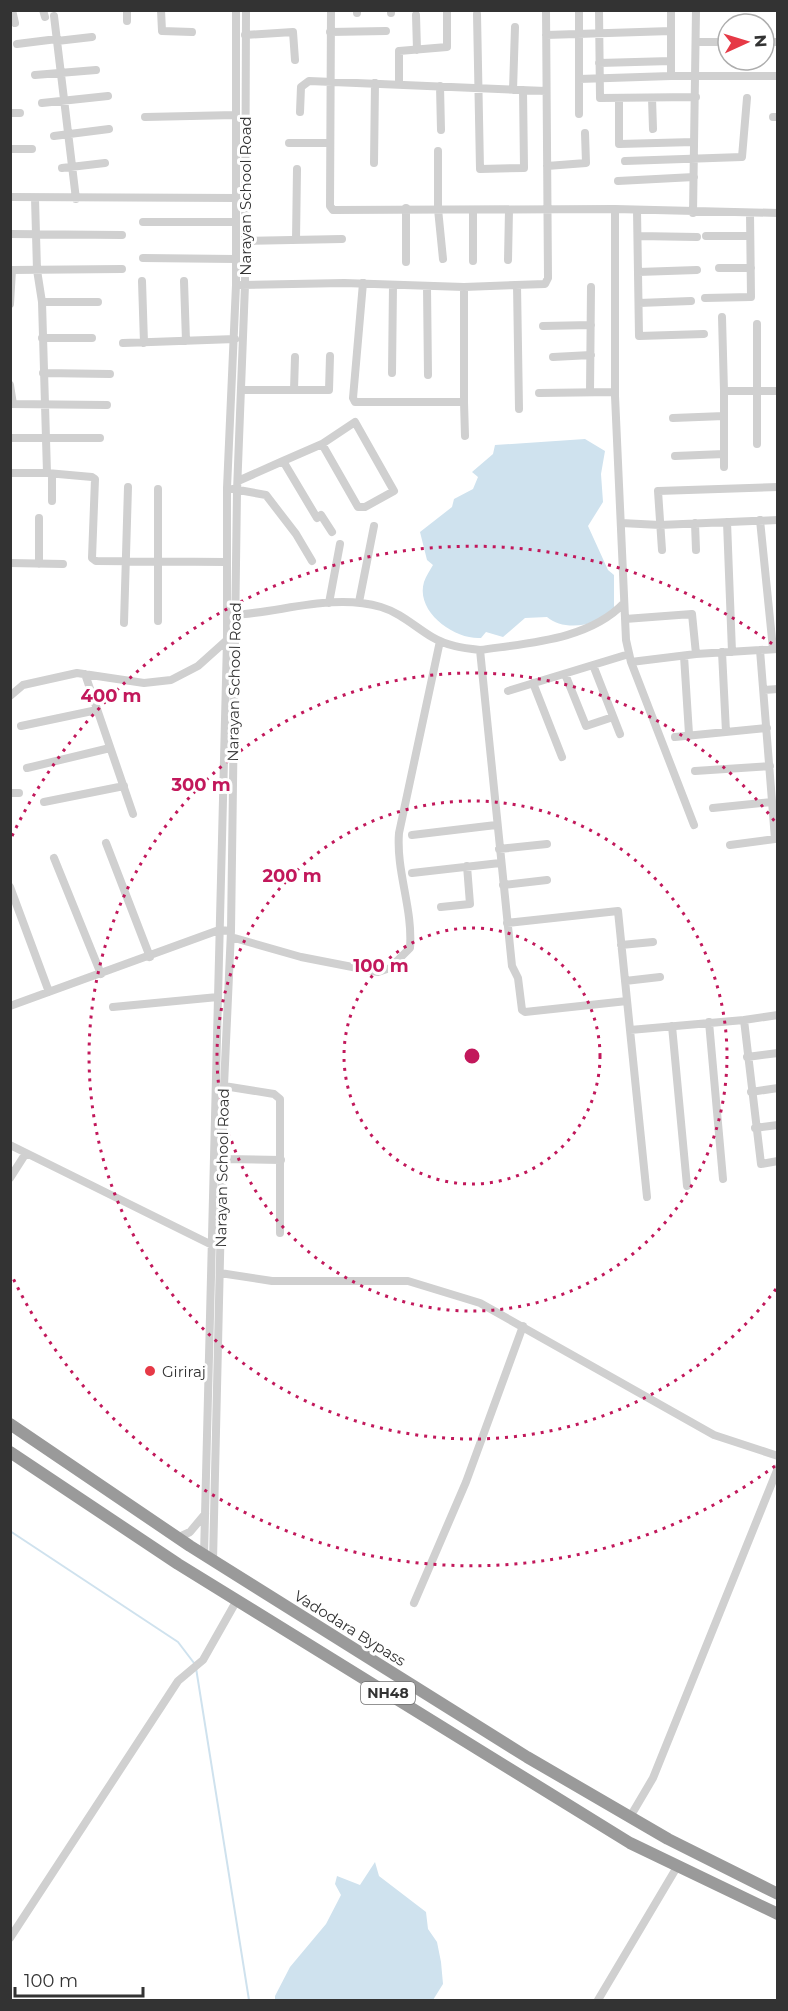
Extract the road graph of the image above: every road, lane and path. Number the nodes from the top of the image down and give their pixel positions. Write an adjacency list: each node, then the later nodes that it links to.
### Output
1 (12, 10): 17 (street)
2 (127, 10): 16 (street)
3 (161, 10): 20 (street)
4 (236, 10): 61 (street)
5 (246, 10): 25 (street, Narayan School Road)
6 (331, 10): 21 (street)
7 (447, 10): 32 (street)
8 (546, 10): 26 (street)
9 (579, 10): 24 (street)
10 (599, 10): 23 (street)
11 (671, 10): 19 (street)
12 (696, 10): 29 (street)
13 (47, 14): 28 (street)
14 (477, 14): 48 (street)
15 (416, 15): 32 (street)
16 (127, 21)
17 (15, 23)
18 (515, 27): 49 (street)
19 (671, 31): 23 (street); 34 (street)
20 (192, 32)
21 (330, 32): 22 (street); 44 (street)
22 (386, 32)
23 (599, 33): 24 (street); 35 (street)
24 (579, 34): 26 (street); 43 (street)
25 (245, 35): 33 (street); 88 (street, Narayan School Road)
26 (546, 35): 51 (street)
27 (92, 37): 28 (street)
28 (57, 40): 31 (street); 37 (street)
29 (697, 42): 30 (street); 40 (street)
30 (716, 42)
31 (17, 44)
32 (417, 50): 46 (street)
33 (295, 60)
34 (671, 61): 35 (street); 39 (street)
35 (599, 63): 42 (street)
36 (96, 70): 37 (street)
37 (61, 74): 38 (street); 57 (street)
38 (35, 75)
39 (671, 76): 40 (street); 42 (street)
40 (696, 76): 41 (street); 53 (street)
41 (777, 76)
42 (600, 78): 43 (street); 54 (street)
43 (579, 79): 60 (street)
44 (329, 82): 45 (street); 59 (street); 71 (street)
45 (375, 83): 46 (street); 78 (street)
46 (399, 84): 47 (street)
47 (440, 86): 48 (street); 65 (street)
48 (477, 87): 49 (street); 50 (street)
49 (513, 90): 50 (street)
50 (524, 90): 51 (street)
51 (546, 91): 79 (street)
52 (108, 96): 57 (street)
53 (696, 97): 55 (street); 69 (street)
54 (619, 98): 55 (street); 69 (street)
55 (652, 98): 64 (street)
56 (747, 98): 75 (street)
57 (64, 101): 58 (street); 67 (street)
58 (42, 103)
59 (300, 112)
60 (579, 114)
61 (236, 115): 62 (street); 87 (street)
62 (145, 117)
63 (109, 129): 67 (street)
64 (653, 129)
65 (441, 130)
66 (585, 133): 79 (street)
67 (69, 134): 68 (street); 80 (street)
68 (54, 136)
69 (694, 142): 75 (street)
70 (289, 143): 71 (street)
71 (330, 143): 90 (street)
72 (10, 149): 73 (street)
73 (32, 149)
74 (438, 151): 91 (street)
75 (694, 157): 76 (street); 83 (street)
76 (625, 160)
77 (105, 163): 80 (street)
78 (374, 163)
79 (548, 166): 96 (street)
80 (73, 167): 81 (street); 89 (street)
81 (62, 168)
82 (297, 169): 108 (street)
83 (694, 177): 84 (street); 97 (street)
84 (618, 181)
85 (10, 197): 86 (street)
86 (35, 198): 89 (street); 103 (street)
87 (235, 198): 88 (street); 89 (street); 101 (street)
88 (245, 198): 109 (street, Narayan School Road)
89 (76, 199)
90 (406, 208): 91 (street); 115 (street)
91 (438, 209): 93 (street); 112 (street)
92 (615, 209): 95 (street); 96 (street); 163 (street)
93 (473, 210): 94 (street); 114 (street)
94 (509, 210): 96 (street); 113 (street)
95 (638, 210): 97 (street); 105 (street)
96 (548, 211): 127 (street)
97 (693, 213): 98 (street)
98 (750, 213): 99 (street); 106 (street)
99 (777, 213)
100 (143, 222): 101 (street)
101 (235, 222): 111 (street)
102 (10, 234): 103 (street)
103 (36, 234): 104 (street); 119 (street)
104 (122, 235)
105 (638, 236): 106 (street); 121 (street)
106 (750, 236): 117 (street)
107 (342, 239): 108 (street)
108 (296, 240): 109 (street)
109 (245, 241): 125 (street, Narayan School Road)
110 (143, 258): 111 (street)
111 (236, 259): 125 (street)
112 (443, 259)
113 (508, 260)
114 (473, 261)
115 (406, 262)
116 (718, 268): 117 (street)
117 (751, 268): 131 (street)
118 (122, 269): 119 (street)
119 (37, 270): 133 (street); 136 (street)
120 (698, 270): 121 (street)
121 (638, 272): 135 (street)
122 (184, 280): 145 (street)
123 (142, 281): 147 (street)
124 (363, 283): 125 (street); 126 (street); 165 (street)
125 (241, 285): 144 (street); 157 (street, Narayan School Road)
126 (393, 285): 128 (street); 154 (street)
127 (517, 285): 129 (street); 169 (street)
128 (427, 287): 129 (street); 155 (street)
129 (464, 287): 165 (street)
130 (591, 287): 139 (street)
131 (705, 298)
132 (691, 301): 135 (street)
133 (42, 302): 134 (street); 142 (street)
134 (98, 302)
135 (639, 303): 141 (street)
136 (10, 304)
137 (722, 317): 159 (street)
138 (757, 324): 160 (street)
139 (591, 325): 140 (street); 148 (street)
140 (543, 326)
141 (704, 334)
142 (42, 338): 143 (street); 152 (street)
143 (92, 338)
144 (235, 339): 145 (street); 187 (street)
145 (186, 341): 147 (street)
146 (123, 343): 147 (street)
147 (144, 343)
148 (591, 355): 151 (street); 162 (street)
149 (330, 356): 158 (street)
150 (295, 357): 158 (street)
151 (553, 357)
152 (43, 373): 153 (street); 167 (street)
153 (110, 374)
154 (392, 374)
155 (428, 375)
156 (10, 385): 166 (street)
157 (241, 390): 158 (street); 184 (street, Narayan School Road)
158 (294, 390)
159 (723, 391): 160 (street); 170 (street)
160 (756, 391): 161 (street); 177 (street)
161 (777, 391)
162 (590, 392): 163 (street); 164 (street)
163 (615, 392): 194 (street)
164 (539, 393)
165 (464, 402): 172 (street)
166 (12, 405): 167 (street)
167 (44, 405): 168 (street); 174 (street)
168 (107, 405)
169 (519, 409)
170 (724, 416): 171 (street); 178 (street)
171 (673, 418)
172 (465, 436)
173 (10, 438): 174 (street)
174 (46, 438): 175 (street); 183 (street)
175 (100, 438)
176 (322, 444): 176 (street); 180 (street)
177 (757, 444)
178 (724, 454): 179 (street); 181 (street)
179 (675, 456)
180 (284, 461): 184 (street); 198 (street)
181 (724, 466)
182 (10, 473): 183 (street)
183 (49, 474): 189 (street); 202 (street)
184 (237, 486): 187 (street); 203 (street); 212 (street, Narayan School Road)
185 (777, 487): 196 (street)
186 (128, 488): 202 (street)
187 (227, 488): 205 (street)
188 (158, 489): 204 (street)
189 (52, 501)
190 (39, 518): 207 (street)
191 (760, 520): 192 (street); 193 (street); 218 (street)
192 (777, 520)
193 (727, 522): 195 (street); 222 (street)
194 (621, 523): 196 (street); 211 (street)
195 (695, 523): 196 (street); 201 (street)
196 (660, 525): 200 (street)
197 (374, 526): 209 (street)
198 (332, 532)
199 (340, 544): 210 (street)
200 (662, 550)
201 (696, 550)
202 (126, 561): 204 (street); 215 (street)
203 (312, 561)
204 (158, 562): 205 (street); 214 (street)
205 (227, 562): 212 (street)
206 (10, 563): 207 (street)
207 (39, 564): 208 (street)
208 (63, 564)
209 (359, 602): 210 (street); 217 (street)
210 (329, 603): 212 (street)
211 (624, 603): 213 (street); 219 (street)
212 (231, 615): 216 (street); 269 (street, Narayan School Road)
213 (625, 619): 223 (street); 225 (street)
214 (158, 621)
215 (124, 624)
216 (227, 640): 227 (street); 268 (street)
217 (440, 641): 219 (street); 269 (street)
218 (775, 649): 220 (street)
219 (480, 650): 252 (street)
220 (760, 650): 222 (street); 231 (street)
221 (722, 652): 222 (street); 223 (street); 238 (street)
222 (732, 652)
223 (696, 654): 224 (street)
224 (684, 656): 225 (street); 240 (street)
225 (630, 658): 226 (street); 253 (street)
226 (593, 665): 228 (street); 235 (street)
227 (85, 674): 233 (street); 234 (street)
228 (565, 674): 229 (street); 235 (street)
229 (533, 683): 232 (street); 243 (street)
230 (777, 689): 231 (street)
231 (764, 690): 237 (street)
232 (508, 691)
233 (10, 696)
234 (97, 710): 236 (street); 242 (street)
235 (613, 717): 239 (street)
236 (21, 726)
237 (767, 728): 238 (street); 244 (street)
238 (726, 732): 240 (street)
239 (620, 734)
240 (689, 734): 241 (street)
241 (675, 736)
242 (110, 748): 245 (street); 247 (street)
243 (562, 757)
244 (770, 766): 246 (street); 249 (street)
245 (27, 768)
246 (694, 771)
247 (124, 786): 248 (street); 251 (street)
248 (44, 802)
249 (772, 802): 250 (street); 257 (street)
250 (713, 808)
251 (133, 814)
252 (496, 825): 254 (street); 258 (street)
253 (693, 825)
254 (412, 835)
255 (106, 843): 272 (street)
256 (547, 844): 258 (street)
257 (730, 845)
258 (499, 849): 260 (street)
259 (54, 858): 273 (street)
260 (500, 862): 261 (street); 264 (street)
261 (467, 866): 262 (street); 266 (street)
262 (412, 873)
263 (547, 880): 264 (street)
264 (503, 885): 267 (street)
265 (10, 887): 276 (street)
266 (441, 907)
267 (507, 923): 271 (street); 278 (street)
268 (219, 930): 269 (street); 272 (street); 277 (street)
269 (231, 934): 288 (street, Narayan School Road)
270 (653, 942): 271 (street)
271 (621, 945): 275 (street)
272 (150, 957): 273 (street)
273 (101, 974): 276 (street)
274 (660, 977): 275 (street)
275 (625, 981): 278 (street)
276 (49, 992): 279 (street)
277 (218, 997): 280 (street); 303 (street)
278 (627, 1001): 285 (street)
279 (11, 1003)
280 (112, 1007)
281 (777, 1015): 282 (street)
282 (744, 1020): 283 (street); 287 (street)
283 (709, 1022): 284 (street); 299 (street)
284 (672, 1026): 285 (street); 300 (street)
285 (630, 1030): 301 (street)
286 (777, 1053): 287 (street)
287 (747, 1057): 290 (street)
288 (224, 1086): 295 (street, Narayan School Road); 296 (street)
289 (777, 1088): 290 (street)
290 (751, 1092): 292 (street)
291 (777, 1125): 292 (street)
292 (755, 1128): 297 (street)
293 (10, 1145): 294 (street)
294 (26, 1153): 298 (street); 303 (street)
295 (223, 1159): 296 (street); 304 (street, Narayan School Road)
296 (281, 1160): 302 (street)
297 (777, 1161)
298 (10, 1178)
299 (723, 1179)
300 (687, 1186)
301 (647, 1197)
302 (280, 1233)
303 (212, 1245): 310 (street)
304 (220, 1273): 305 (street); 312 (street, Narayan School Road)
305 (523, 1326): 308 (street); 314 (street)
306 (10, 1424): 311 (highway, Vadodara Bypass / NH48)
307 (10, 1452): 313 (highway, NH48)
308 (777, 1456)
309 (777, 1468): 315 (street)
310 (206, 1514): 311 (street); 312 (street)
311 (177, 1538): 312 (highway, Vadodara Bypass / NH48)
312 (209, 1558): 315 (highway, Vadodara Bypass / NH48)
313 (237, 1600): 316 (highway, NH48); 319 (street)
314 (414, 1603)
315 (630, 1817): 317 (highway, Vadodara Bypass / NH48)
316 (677, 1867): 318 (highway, NH48); 320 (street)
317 (777, 1894)
318 (777, 1914)
319 (10, 1938)
320 (598, 2001)

